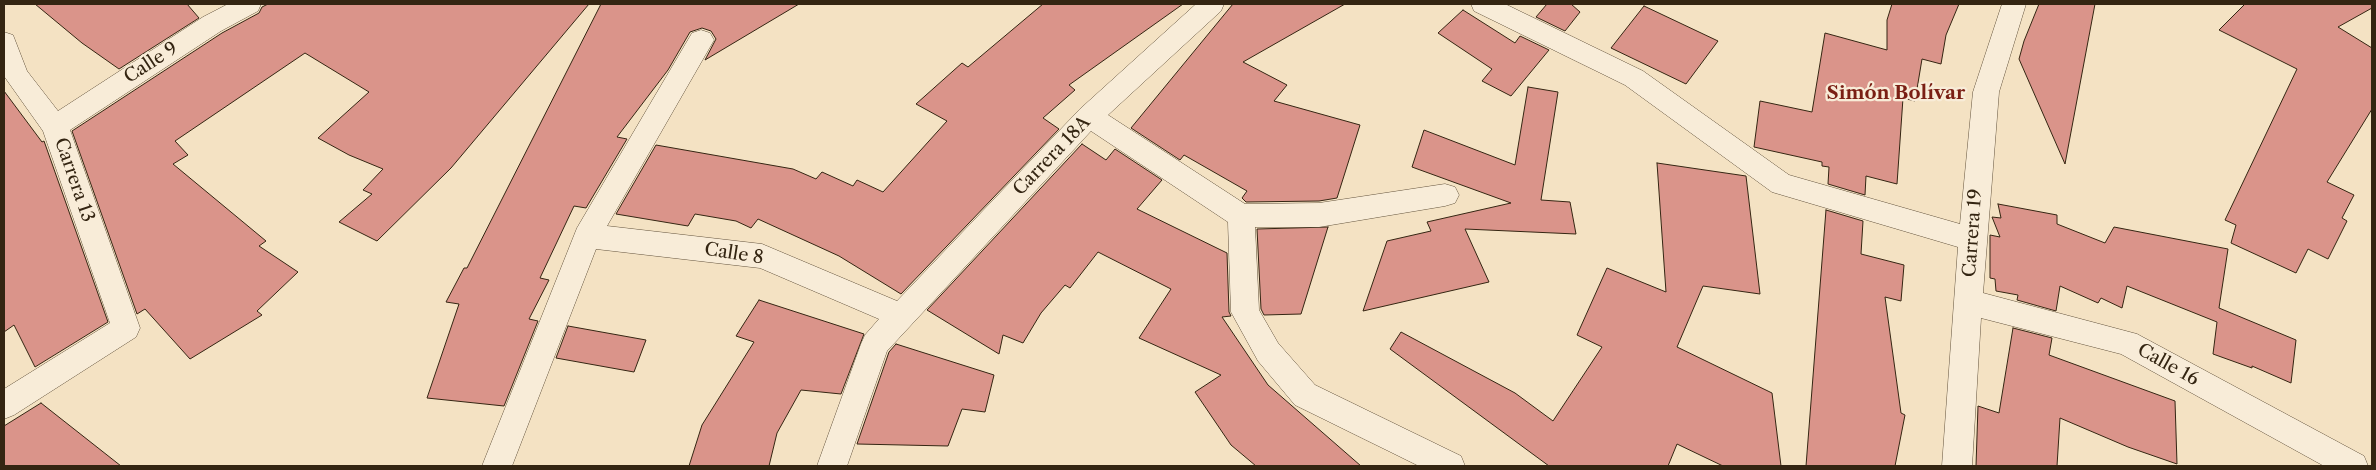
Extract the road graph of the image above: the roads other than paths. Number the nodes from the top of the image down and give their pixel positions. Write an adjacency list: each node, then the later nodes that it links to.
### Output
1 (248, 4): 8 (street, Calle 9)
2 (1212, 4): 7 (street, Carrera 18A)
3 (1483, 4): 12 (street)
4 (2014, 4): 12 (street, Carrera 19)
5 (701, 40): 11 (street)
6 (4, 42): 8 (street, Carrera 13)
7 (1089, 116): 10 (street); 14 (street, Carrera 18A)
8 (55, 126): 15 (street, Carrera 13)
9 (1445, 195): 10 (street)
10 (1242, 216): 18 (street)
11 (587, 236): 14 (street, Calle 8); 16 (street)
12 (1972, 239): 13 (street, Carrera 19)
13 (1968, 302): 19 (street, Carrera 19); 20 (street, Calle 16)
14 (900, 315): 17 (street, Carrera 18A)
15 (4, 405)
16 (497, 466)
17 (832, 466)
18 (1450, 466)
19 (1957, 466)
20 (2353, 466)

